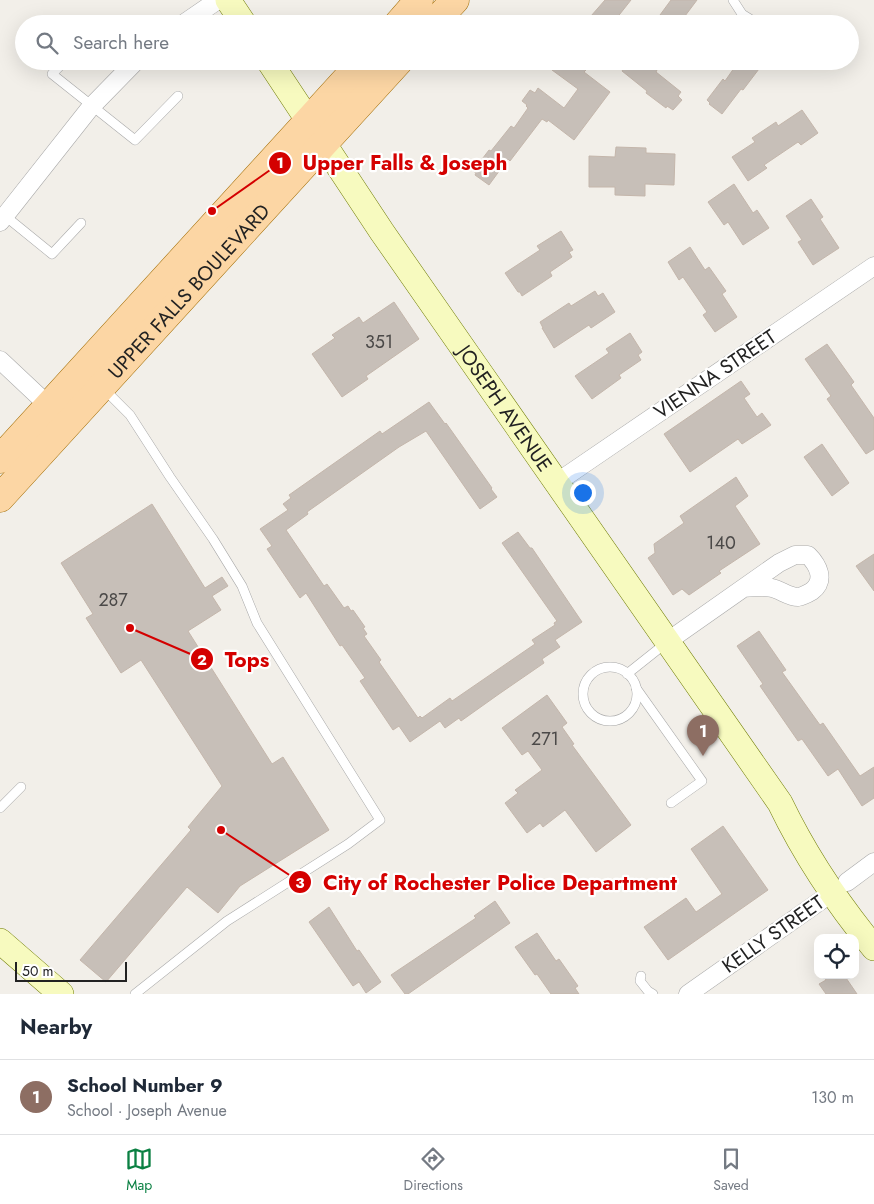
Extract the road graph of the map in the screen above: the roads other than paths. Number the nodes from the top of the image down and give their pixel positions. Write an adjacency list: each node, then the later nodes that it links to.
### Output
1 (218, 0): 6 (street)
2 (228, 0): 7 (main road)
3 (419, 0): 8 (main road)
4 (454, 0): 9 (main road)
5 (733, 0): 10 (lane)
6 (196, 15)
7 (238, 15)
8 (406, 15)
9 (441, 15)
10 (744, 15)
11 (56, 70): 17 (lane)
12 (127, 70): 17 (street)
13 (275, 70): 18 (main road, JOSEPH AVENUE)
14 (355, 70): 18 (main road, UPPER FALLS BOULEVARD)
15 (391, 70): 19 (main road, UPPER FALLS BOULEVARD)
16 (178, 96): 17 (lane)
17 (93, 105): 20 (street)
18 (309, 121): 19 (main road, JOSEPH AVENUE); 24 (main road, UPPER FALLS BOULEVARD)
19 (324, 143): 24 (main road, UPPER FALLS BOULEVARD); 27 (main road, JOSEPH AVENUE)
20 (2, 217): 21 (lane)
21 (81, 223)
22 (874, 266): 27 (street, VIENNA STREET)
23 (0, 360): 25 (street)
24 (92, 378): 25 (main road, UPPER FALLS BOULEVARD); 28 (main road, UPPER FALLS BOULEVARD); 42 (lane)
25 (49, 406): 26 (main road, UPPER FALLS BOULEVARD)
26 (0, 459)
27 (556, 482): 30 (main road, JOSEPH AVENUE)
28 (0, 498)
29 (744, 588): 30 (street)
30 (668, 641): 31 (lane); 37 (main road, JOSEPH AVENUE)
31 (627, 674): 32 (lane); 32 (lane)
32 (636, 688): 34 (lane)
33 (21, 787): 35 (lane)
34 (671, 803)
35 (0, 808)
36 (874, 862): 37 (street, KELLY STREET)
37 (840, 887): 38 (main road, JOSEPH AVENUE); 40 (main road, JOSEPH AVENUE); 43 (street, KELLY STREET)
38 (874, 922)
39 (0, 941): 41 (main road)
40 (874, 948)
41 (61, 994)
42 (135, 994)
43 (688, 994)

